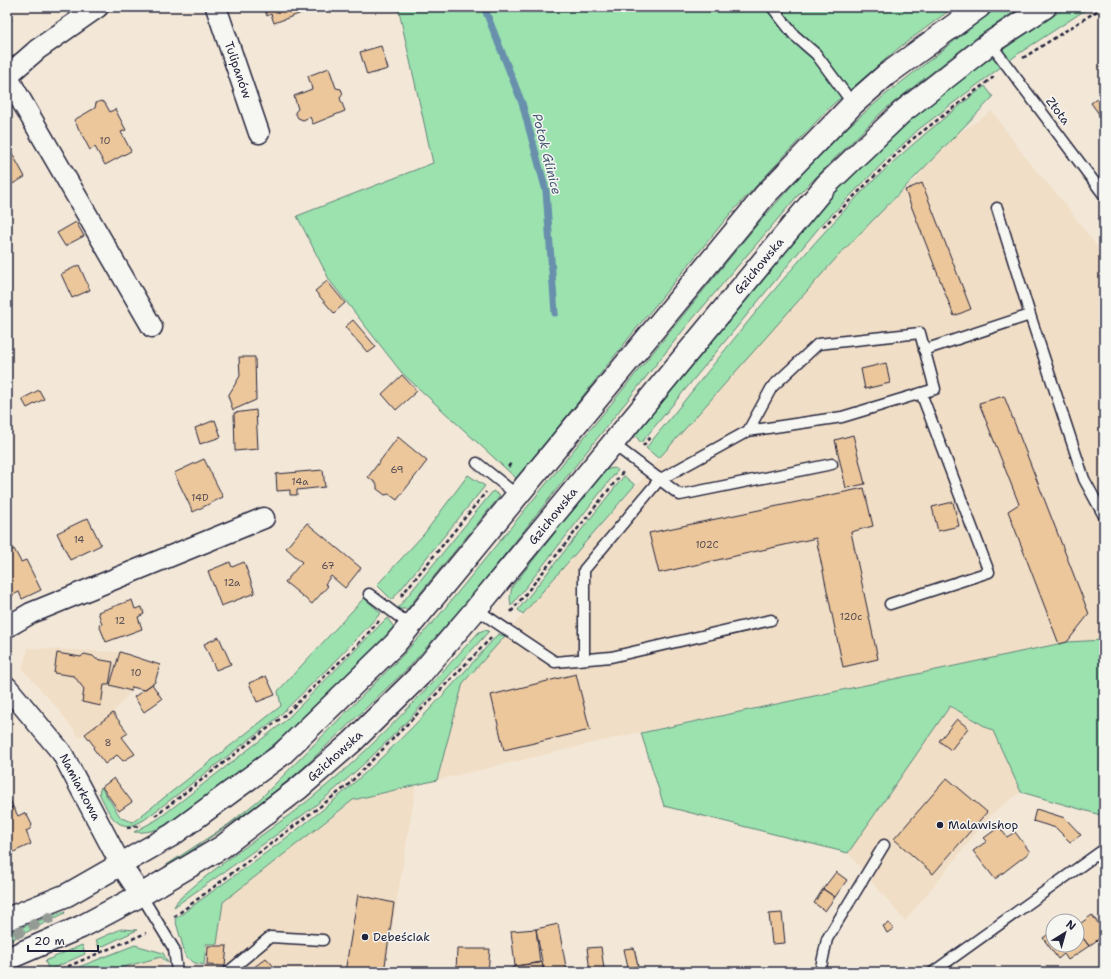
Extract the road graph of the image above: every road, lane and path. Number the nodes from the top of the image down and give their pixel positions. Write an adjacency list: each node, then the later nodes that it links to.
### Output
1 (98, 7): 7 (street)
2 (216, 7): 9 (street, Tulipanów)
3 (772, 7): 8 (lane)
4 (979, 7): 8 (street)
5 (1045, 7): 6 (street, Gzichowska)
6 (990, 43): 10 (lane, Złota); 17 (street, Gzichowska)
7 (7, 76): 13 (street)
8 (853, 104): 23 (street)
9 (260, 133)
10 (1104, 195)
11 (997, 208): 12 (lane)
12 (1030, 315): 14 (lane); 24 (lane)
13 (152, 327)
14 (924, 350): 15 (lane); 16 (lane)
15 (921, 393): 16 (lane); 27 (lane)
16 (748, 431): 22 (lane)
17 (612, 444): 22 (lane); 28 (street, Gzichowska)
18 (512, 462): 21 (path)
19 (477, 463): 21 (lane)
20 (832, 464): 22 (lane)
21 (497, 479): 23 (lane); 29 (path)
22 (659, 480): 33 (lane)
23 (517, 495): 31 (street)
24 (1104, 516)
25 (264, 518): 32 (street)
26 (368, 594): 29 (lane)
27 (890, 604)
28 (476, 609): 33 (lane); 39 (street, Gzichowska)
29 (389, 610): 31 (lane); 35 (path)
30 (771, 620): 33 (lane)
31 (410, 626): 38 (street)
32 (7, 627)
33 (584, 659)
34 (7, 687): 38 (street, Namiarkowa)
35 (152, 818)
36 (884, 845): 47 (lane)
37 (1103, 850): 48 (lane)
38 (121, 865): 39 (street, Namiarkowa); 40 (street)
39 (141, 895): 43 (street, Gzichowska); 45 (lane)
40 (7, 919)
41 (323, 940): 46 (lane)
42 (94, 956): 44 (path)
43 (7, 959)
44 (55, 972)
45 (177, 972)
46 (228, 972)
47 (820, 972)
48 (933, 972)

